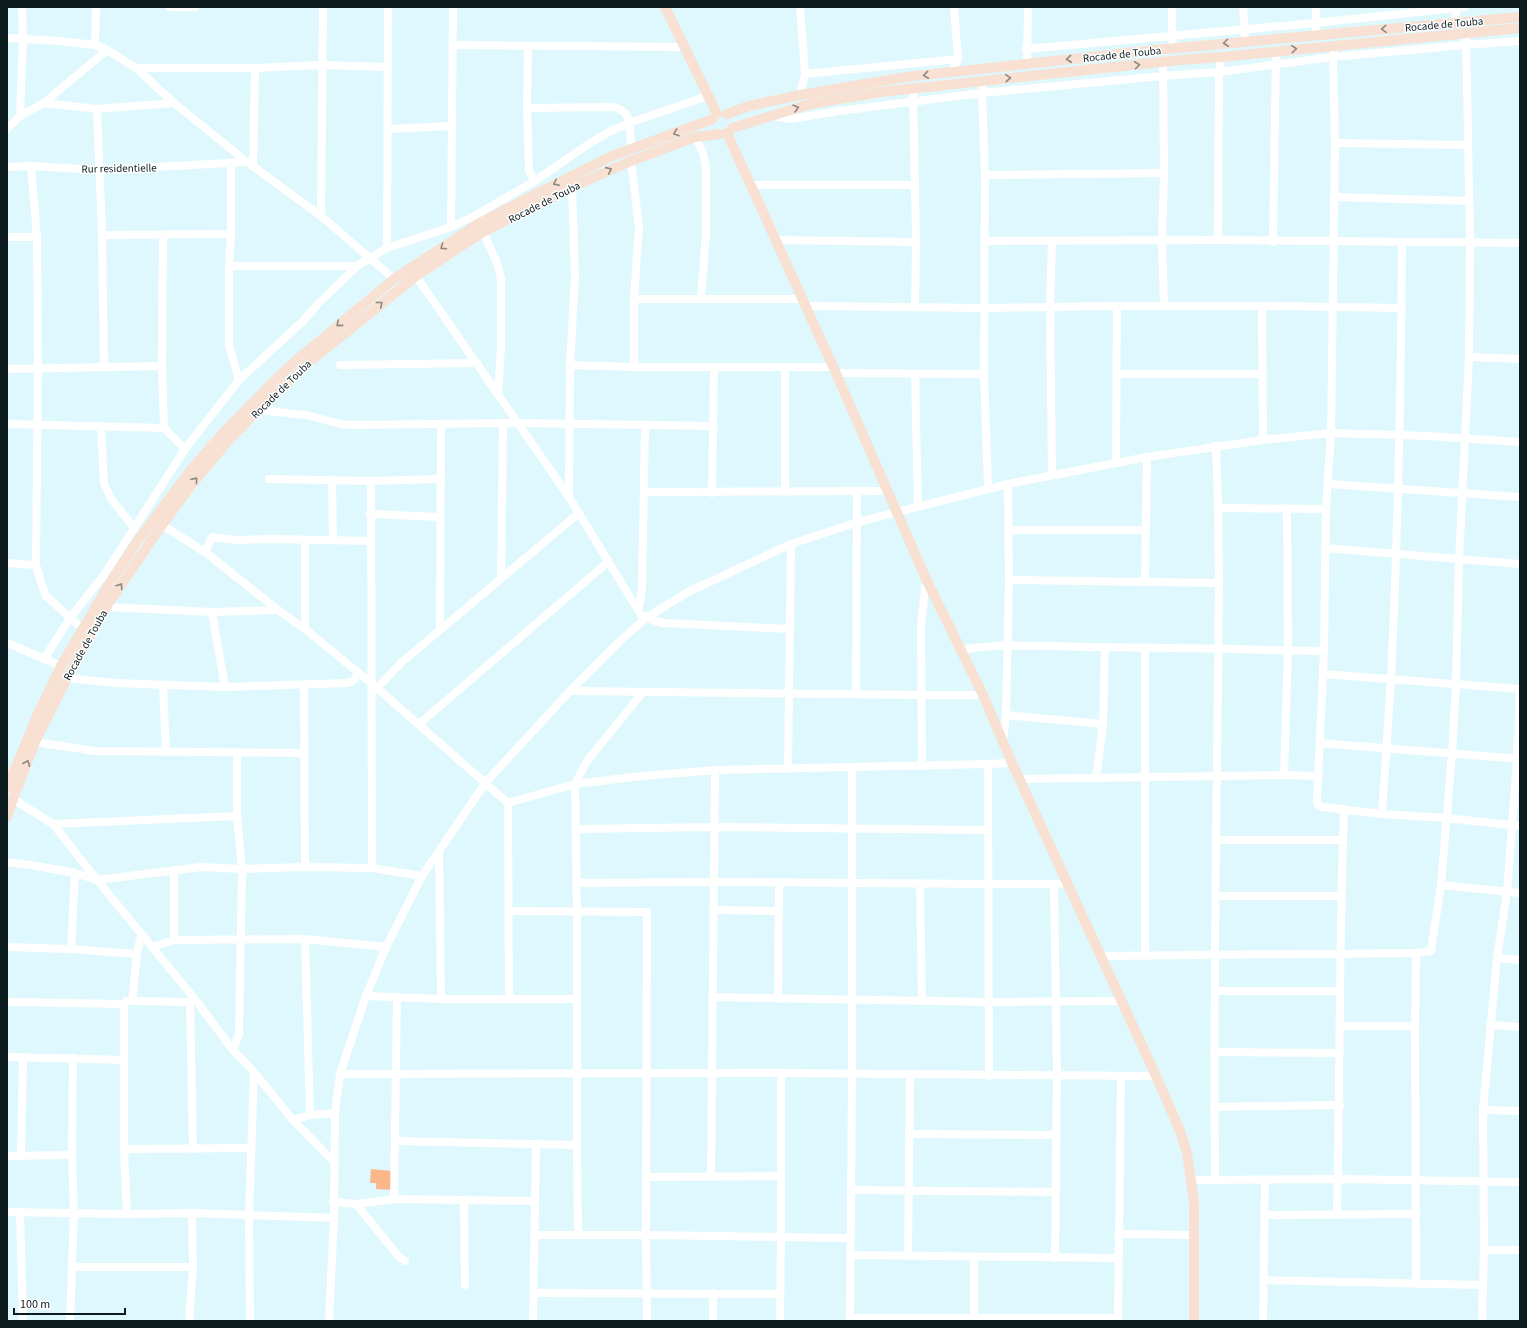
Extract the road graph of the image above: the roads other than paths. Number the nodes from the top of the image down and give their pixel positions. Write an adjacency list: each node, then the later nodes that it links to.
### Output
1 (22, 7): 27 (street)
2 (96, 7): 30 (street)
3 (170, 7): 4 (street)
4 (173, 7): 5 (street)
5 (195, 7)
6 (323, 7): 45 (street)
7 (388, 7): 47 (street)
8 (454, 7): 31 (street)
9 (665, 7): 35 (main road)
10 (800, 7): 52 (street)
11 (954, 7): 42 (street)
12 (1028, 7): 37 (street)
13 (1172, 7): 25 (street)
14 (1243, 7): 22 (street)
15 (1316, 7): 19 (street)
16 (1456, 7): 17 (street); 19 (street); 20 (street)
17 (1466, 7)
18 (1520, 17): 20 (main road, Rocade de Touba)
19 (1315, 23): 22 (street); 24 (street)
20 (1455, 24): 24 (main road, Rocade de Touba, one-way to 24)
21 (1520, 28): 23 (main road, Rocade de Touba)
22 (1244, 29): 25 (street); 28 (street)
23 (1466, 33): 32 (street); 34 (main road, Rocade de Touba)
24 (1316, 34): 28 (main road, Rocade de Touba)
25 (1172, 35): 36 (street); 37 (street)
26 (7, 38): 27 (street)
27 (23, 38): 30 (street); 64 (street)
28 (1245, 41): 36 (main road, Rocade de Touba, one-way to 36)
29 (1520, 41): 32 (street)
30 (95, 45): 38 (street)
31 (454, 45): 33 (street); 69 (street)
32 (1465, 45): 41 (street); 74 (street)
33 (528, 46): 35 (street); 63 (street)
34 (1336, 46): 39 (main road, Rocade de Touba, one-way to 34); 41 (street)
35 (684, 47): 58 (main road)
36 (1173, 48): 44 (main road, Rocade de Touba, one-way to 44)
37 (1026, 49): 44 (street)
38 (107, 50): 48 (street); 60 (street)
39 (1276, 51): 40 (main road, Rocade de Touba); 46 (street)
40 (1221, 57): 43 (main road, Rocade de Touba); 51 (street)
41 (1333, 57): 46 (street); 73 (street)
42 (958, 59): 50 (street); 52 (street)
43 (1163, 62): 53 (street); 54 (main road, Rocade de Touba, one-way to 43)
44 (1027, 64): 50 (main road, Rocade de Touba)
45 (322, 65): 47 (street); 49 (street); 90 (street)
46 (1275, 65): 51 (street); 104 (street)
47 (388, 67): 70 (street)
48 (136, 68): 49 (street); 61 (street)
49 (255, 68): 78 (street)
50 (952, 72): 57 (main road, Rocade de Touba, one-way to 57)
51 (1219, 72): 53 (street); 99 (street)
52 (805, 74): 57 (street)
53 (1163, 76): 56 (street); 82 (street)
54 (984, 80): 55 (main road, Rocade de Touba); 56 (street)
55 (913, 88): 59 (street); 66 (main road, Rocade de Touba, one-way to 55)
56 (982, 93): 59 (street); 83 (street)
57 (800, 95): 65 (main road, Rocade de Touba)
58 (708, 96): 65 (main road); 67 (street)
59 (913, 102): 66 (street); 86 (street)
60 (44, 103): 62 (street); 64 (street)
61 (174, 103): 62 (street); 78 (street)
62 (97, 108): 81 (street)
63 (527, 108): 67 (street); 84 (street)
64 (20, 116): 68 (street)
65 (719, 116): 71 (main road); 71 (main road); 75 (main road, Rocade de Touba, one-way to 75)
66 (769, 116): 71 (main road, Rocade de Touba)
67 (629, 122): 75 (street); 84 (street)
68 (9, 126)
69 (451, 126): 70 (street); 92 (street)
70 (387, 129): 109 (street)
71 (726, 132): 72 (main road, Rocade de Touba); 85 (main road)
72 (696, 138): 76 (main road, Rocade de Touba); 115 (street)
73 (1335, 143): 74 (street); 88 (street)
74 (1468, 145): 89 (street)
75 (631, 148): 91 (main road, Rocade de Touba, one-way to 91)
76 (631, 160): 87 (main road, Rocade de Touba, one-way to 76); 116 (street)
77 (231, 163): 78 (street, Rur residentielle); 81 (street, Rur residentielle); 93 (street)
78 (250, 164): 90 (street)
79 (31, 166): 80 (street, Rur residentielle); 81 (street, Rur residentielle); 96 (street)
80 (7, 167)
81 (101, 170): 94 (street)
82 (1164, 173): 83 (street); 102 (street)
83 (985, 175): 100 (street)
84 (535, 181): 91 (street)
85 (750, 185): 86 (street); 98 (main road)
86 (915, 185): 103 (street)
87 (572, 187): 91 (main road, Rocade de Touba); 130 (street)
88 (1334, 197): 89 (street); 105 (street)
89 (1469, 201): 107 (street)
90 (321, 216): 110 (street)
91 (478, 224): 92 (street); 113 (main road, Rocade de Touba); 114 (main road, Rocade de Touba, one-way to 114); 144 (street)
92 (451, 227): 109 (street)
93 (231, 234): 95 (street); 111 (street)
94 (102, 235): 95 (street); 135 (street)
95 (163, 235): 131 (street)
96 (37, 236): 97 (street); 137 (street)
97 (7, 237)
98 (776, 240): 103 (street); 117 (main road)
99 (1218, 240): 102 (street); 104 (street)
100 (985, 241): 101 (street); 124 (street)
101 (1052, 241): 102 (street); 122 (street)
102 (1162, 241): 119 (street)
103 (916, 242): 121 (street)
104 (1273, 242): 105 (street)
105 (1333, 242): 106 (street); 123 (street)
106 (1402, 242): 107 (street); 125 (street)
107 (1470, 242): 108 (street); 126 (street)
108 (1520, 243)
109 (387, 248): 110 (street)
110 (369, 258): 112 (street); 114 (street)
111 (229, 266): 112 (street); 143 (street)
112 (357, 266): 143 (street)
113 (416, 276): 128 (street); 145 (main road, Rocade de Touba, one-way to 113)
114 (394, 279): 218 (main road, Rocade de Touba, one-way to 218)
115 (702, 298): 116 (street); 117 (street)
116 (634, 299): 132 (street)
117 (804, 303): 121 (street); 138 (main road)
118 (1117, 306): 119 (street); 122 (street); 141 (street)
119 (1164, 306): 120 (street)
120 (1262, 306): 123 (street); 142 (street)
121 (915, 307): 124 (street)
122 (1050, 307): 124 (street); 165 (street)
123 (1333, 307): 125 (street); 156 (street)
124 (984, 308): 140 (street)
125 (1402, 308): 157 (street)
126 (1469, 357): 127 (street); 158 (street)
127 (1520, 359)
128 (477, 363): 129 (street); 144 (street)
129 (340, 365)
130 (570, 365): 132 (street); 151 (street)
131 (162, 366): 135 (street); 155 (street)
132 (634, 367): 133 (street)
133 (714, 367): 134 (street); 154 (street)
134 (785, 367): 138 (street); 177 (street)
135 (104, 368): 137 (street)
136 (7, 369): 137 (street)
137 (38, 369): 149 (street)
138 (835, 370): 139 (street); 174 (main road)
139 (915, 374): 140 (street); 182 (street)
140 (984, 374): 172 (street)
141 (1118, 374): 142 (street); 164 (street)
142 (1262, 374): 159 (street)
143 (239, 380): 162 (street)
144 (498, 394): 147 (street)
145 (258, 410): 150 (street); 191 (main road, Rocade de Touba, one-way to 145)
146 (503, 423): 147 (street); 150 (street); 207 (street)
147 (519, 423): 151 (street); 180 (street)
148 (7, 424): 149 (street)
149 (38, 424): 153 (street); 206 (street)
150 (441, 424): 167 (street)
151 (570, 424): 152 (street); 180 (street)
152 (645, 425): 154 (street); 175 (street)
153 (102, 426): 155 (street); 192 (street)
154 (714, 426): 176 (street)
155 (164, 428): 162 (street)
156 (1331, 434): 157 (street); 159 (street); 171 (street)
157 (1400, 434): 158 (street); 173 (street)
158 (1466, 438): 160 (street); 179 (street)
159 (1262, 440): 161 (street)
160 (1520, 442)
161 (1216, 446): 163 (street); 183 (street)
162 (185, 449): 192 (street)
163 (1148, 457): 164 (street); 194 (street)
164 (1116, 462): 165 (street)
165 (1052, 475): 170 (street)
166 (269, 479): 168 (street)
167 (441, 479): 169 (street); 189 (street)
168 (332, 480): 169 (street); 196 (street)
169 (371, 481): 187 (street)
170 (1008, 484): 172 (street); 193 (street)
171 (1328, 484): 173 (street); 185 (street)
172 (988, 488): 182 (street)
173 (1398, 488): 179 (street); 201 (street)
174 (887, 491): 178 (street); 186 (main road)
175 (645, 492): 176 (street); 214 (street)
176 (712, 492): 177 (street)
177 (785, 492): 178 (street)
178 (857, 492): 190 (street)
179 (1463, 494): 181 (street); 202 (street)
180 (569, 497): 188 (street)
181 (1520, 497)
182 (918, 508): 186 (street)
183 (1219, 508): 184 (street); 211 (street)
184 (1287, 508): 185 (street); 228 (street)
185 (1326, 509): 199 (street)
186 (896, 512): 190 (street); 208 (main road)
187 (370, 514): 189 (street); 197 (street)
188 (579, 514): 203 (street); 207 (street)
189 (440, 517): 220 (street)
190 (858, 522): 198 (street); 245 (street)
191 (162, 525): 200 (street); 212 (main road, Rocade de Touba, one-way to 191)
192 (134, 528): 216 (street)
193 (1009, 530): 194 (street); 209 (street)
194 (1145, 530): 210 (street)
195 (305, 540): 196 (street); 200 (street); 219 (street)
196 (333, 540): 197 (street)
197 (370, 541): 239 (street)
198 (791, 544): 217 (street); 221 (street)
199 (1325, 548): 201 (street); 229 (street)
200 (205, 552): 213 (street)
201 (1395, 554): 202 (street); 235 (street)
202 (1459, 560): 205 (street); 236 (street)
203 (608, 562): 214 (street); 249 (street)
204 (7, 563): 206 (street)
205 (1520, 564)
206 (36, 565): 216 (street)
207 (501, 578): 220 (street)
208 (926, 579): 227 (main road); 246 (street)
209 (1008, 580): 210 (street); 223 (street)
210 (1145, 582): 211 (street)
211 (1218, 582): 226 (street)
212 (106, 607): 215 (street); 234 (main road, Rocade de Touba)
213 (278, 610): 215 (street); 219 (street)
214 (638, 610): 217 (street)
215 (212, 612): 240 (street)
216 (70, 618): 218 (street); 230 (street)
217 (646, 618): 221 (street); 242 (street)
218 (83, 628): 231 (main road, Rocade de Touba)
219 (305, 629): 232 (street)
220 (440, 629): 239 (street)
221 (790, 629): 244 (street)
222 (7, 643): 230 (street)
223 (1006, 646): 224 (street); 227 (street); 248 (street)
224 (1105, 647): 225 (street); 250 (street)
225 (1145, 647): 226 (street); 271 (street)
226 (1218, 649): 228 (street); 268 (street)
227 (961, 650): 247 (main road)
228 (1288, 650): 229 (street); 267 (street)
229 (1324, 651): 233 (street)
230 (44, 658): 231 (street)
231 (61, 666): 266 (main road, Rocade de Touba)
232 (359, 673): 238 (street); 239 (street)
233 (1323, 674): 235 (street); 253 (street)
234 (67, 678): 237 (street); 251 (main road, Rocade de Touba)
235 (1391, 678): 236 (street); 254 (street)
236 (1456, 684): 241 (street); 258 (street)
237 (163, 685): 240 (street); 255 (street)
238 (304, 685): 240 (street); 257 (street)
239 (375, 685): 249 (street); 294 (street)
240 (225, 686)
241 (1520, 689): 259 (street)
242 (570, 691): 243 (street); 273 (street)
243 (643, 692): 244 (street); 274 (street)
244 (789, 693): 245 (street); 264 (street)
245 (856, 694): 246 (street)
246 (922, 695): 247 (street); 262 (street)
247 (983, 695): 252 (main road)
248 (1006, 715): 250 (street); 252 (street)
249 (419, 724): 273 (street)
250 (1103, 724): 270 (street)
251 (36, 742): 255 (street); 266 (main road, Rocade de Touba, one-way to 251)
252 (1003, 743): 260 (main road)
253 (1320, 743): 254 (street); 269 (street)
254 (1386, 748): 258 (street); 279 (street)
255 (166, 752): 256 (street)
256 (237, 753): 257 (street); 280 (street)
257 (305, 753): 293 (street)
258 (1452, 754): 259 (street); 282 (street)
259 (1519, 759): 284 (street)
260 (1012, 763): 261 (street); 272 (main road)
261 (988, 764): 262 (street); 288 (street)
262 (922, 766): 263 (street)
263 (852, 767): 264 (street); 287 (street)
264 (788, 769): 265 (street)
265 (715, 770): 274 (street); 285 (street)
266 (13, 775): 275 (main road, Rocade de Touba); 276 (main road, Rocade de Touba)
267 (1284, 775): 268 (street); 269 (street)
268 (1217, 776): 271 (street); 289 (street)
269 (1319, 776): 278 (street)
270 (1096, 778): 271 (street); 272 (street)
271 (1146, 778): 329 (street)
272 (1020, 779): 301 (main road)
273 (486, 782): 277 (street); 291 (street)
274 (575, 784): 277 (street); 286 (street)
275 (7, 788)
276 (12, 799): 281 (main road, Rocade de Touba); 283 (street)
277 (508, 803): 314 (street)
278 (1344, 809): 279 (street); 290 (street)
279 (1382, 814): 282 (street)
280 (237, 816): 283 (street); 295 (street)
281 (7, 817)
282 (1446, 818): 284 (street); 308 (street)
283 (52, 824): 299 (street)
284 (1516, 825): 309 (street)
285 (714, 827): 286 (street); 287 (street); 300 (street)
286 (576, 829): 302 (street)
287 (851, 829): 288 (street); 304 (street)
288 (988, 830): 306 (street)
289 (1217, 840): 290 (street); 311 (street)
290 (1343, 840): 312 (street)
291 (439, 851): 298 (street); 339 (street)
292 (7, 862): 297 (street)
293 (305, 867): 294 (street); 295 (street)
294 (372, 868): 298 (street)
295 (242, 869): 296 (street); 320 (street)
296 (174, 870): 299 (street); 319 (street)
297 (75, 873): 299 (street); 324 (street)
298 (422, 876): 323 (street)
299 (96, 880): 317 (street)
300 (714, 882): 302 (street); 303 (street); 313 (street)
301 (1067, 882): 307 (street); 328 (main road)
302 (577, 883): 315 (street)
303 (779, 883): 304 (street); 316 (street)
304 (851, 884): 305 (street); 343 (street)
305 (920, 884): 306 (street); 344 (street)
306 (989, 884): 307 (street); 348 (street)
307 (1054, 884): 349 (street)
308 (1441, 885): 309 (street); 325 (street)
309 (1507, 892): 310 (street); 331 (street)
310 (1520, 893)
311 (1215, 896): 312 (street); 330 (street)
312 (1341, 896): 327 (street)
313 (713, 910): 316 (street); 337 (street)
314 (509, 911): 315 (street); 340 (street)
315 (577, 911): 338 (street); 367 (street)
316 (779, 911): 341 (street)
317 (141, 935): 322 (street); 326 (street)
318 (305, 939): 320 (street); 323 (street); 379 (street)
319 (174, 940): 320 (street); 322 (street)
320 (240, 940): 354 (street)
321 (7, 947): 324 (street)
322 (153, 947): 342 (street)
323 (386, 947): 335 (street)
324 (71, 949): 326 (street)
325 (1416, 953): 327 (street); 352 (street)
326 (138, 954): 347 (street)
327 (1341, 954): 330 (street); 334 (street)
328 (1101, 956): 329 (street); 345 (main road)
329 (1145, 956): 330 (street)
330 (1214, 956): 333 (street)
331 (1497, 958): 332 (street); 350 (street)
332 (1520, 960)
333 (1215, 991): 334 (street); 355 (street)
334 (1340, 991): 351 (street)
335 (366, 996): 336 (street); 365 (street)
336 (396, 997): 339 (street); 362 (street)
337 (712, 997): 341 (street); 363 (street)
338 (577, 998): 340 (street); 366 (street)
339 (440, 999): 340 (street)
340 (509, 999)
341 (778, 999): 343 (street)
342 (192, 1000): 347 (street); 354 (street); 388 (street)
343 (852, 1000): 344 (street); 368 (street)
344 (922, 1001): 348 (street)
345 (1122, 1001): 349 (street); 372 (main road)
346 (7, 1002): 347 (street)
347 (128, 1002): 360 (street)
348 (988, 1002): 349 (street); 370 (street)
349 (1056, 1002): 371 (street)
350 (1490, 1025): 353 (street); 376 (street)
351 (1340, 1026): 352 (street); 356 (street)
352 (1415, 1026): 400 (street)
353 (1520, 1027)
354 (233, 1050): 361 (street)
355 (1214, 1052): 356 (street); 375 (street)
356 (1340, 1054): 374 (street)
357 (7, 1057): 358 (street)
358 (23, 1057): 359 (street); 391 (street)
359 (73, 1058): 360 (street); 389 (street)
360 (124, 1060): 387 (street)
361 (254, 1072): 380 (street); 386 (street)
362 (396, 1073): 365 (street); 366 (street); 383 (street)
363 (712, 1073): 364 (street); 367 (street); 393 (street)
364 (781, 1073): 368 (street); 394 (street)
365 (340, 1074): 378 (street)
366 (577, 1074): 367 (street); 385 (street)
367 (646, 1074): 395 (street)
368 (852, 1074): 369 (street); 403 (street)
369 (910, 1075): 370 (street); 381 (street)
370 (989, 1076): 371 (street)
371 (1057, 1076): 373 (street); 382 (street)
372 (1156, 1076): 373 (street); 397 (main road)
373 (1121, 1077): 421 (street)
374 (1340, 1105): 375 (street); 396 (street)
375 (1214, 1107): 398 (street)
376 (1483, 1110): 377 (street); 401 (street)
377 (1520, 1111)
378 (335, 1113): 379 (street); 392 (street)
379 (310, 1115): 380 (street)
380 (293, 1120): 392 (street)
381 (909, 1134): 382 (street); 404 (street)
382 (1056, 1135): 405 (street)
383 (396, 1141): 384 (street); 406 (street)
384 (536, 1144): 385 (street); 408 (street)
385 (577, 1145): 423 (street)
386 (251, 1148): 388 (street); 416 (street)
387 (124, 1149): 388 (street); 415 (street)
388 (193, 1149)
389 (72, 1155): 391 (street); 414 (street)
390 (7, 1156): 391 (street)
391 (21, 1156)
392 (334, 1162): 409 (street)
393 (711, 1176): 394 (street); 395 (street)
394 (781, 1176): 426 (street)
395 (646, 1177): 424 (street)
396 (1338, 1179): 399 (street); 400 (street); 417 (street)
397 (1191, 1180): 398 (street); 425 (main road)
398 (1215, 1180): 399 (street)
399 (1265, 1180): 419 (street)
400 (1416, 1180): 401 (street); 418 (street)
401 (1484, 1182): 402 (street); 428 (street)
402 (1520, 1182)
403 (851, 1190): 404 (street); 427 (street)
404 (909, 1190): 405 (street); 431 (street)
405 (1056, 1192): 433 (street)
406 (394, 1199): 407 (street); 410 (street)
407 (464, 1201): 408 (street); 440 (street)
408 (535, 1201): 422 (street)
409 (333, 1202): 410 (street); 420 (street)
410 (356, 1204): 435 (street)
411 (7, 1212): 412 (street)
412 (20, 1212): 414 (street); 449 (street)
413 (192, 1212): 415 (street); 416 (street); 437 (street)
414 (74, 1213): 415 (street); 436 (street)
415 (127, 1214)
416 (249, 1214): 420 (street); 452 (street)
417 (1337, 1214): 418 (street); 419 (street)
418 (1416, 1214): 439 (street)
419 (1265, 1215): 438 (street)
420 (334, 1218): 453 (street)
421 (1118, 1234): 425 (street); 434 (street)
422 (534, 1235): 423 (street); 442 (street)
423 (578, 1235): 424 (street)
424 (646, 1235): 426 (street); 443 (street)
425 (1194, 1235): 458 (main road)
426 (782, 1237): 427 (street); 445 (street)
427 (850, 1238): 430 (street)
428 (1484, 1250): 429 (street); 441 (street)
429 (1520, 1250)
430 (850, 1255): 431 (street); 446 (street)
431 (908, 1256): 432 (street)
432 (974, 1258): 433 (street); 447 (street)
433 (1055, 1258): 434 (street)
434 (1118, 1258): 448 (street)
435 (405, 1261)
436 (72, 1267): 437 (street); 450 (street)
437 (193, 1267): 451 (street)
438 (1264, 1280): 439 (street); 459 (street)
439 (1416, 1284): 441 (street)
440 (465, 1285)
441 (1483, 1285): 460 (street)
442 (534, 1293): 443 (street); 454 (street)
443 (647, 1293): 444 (street); 455 (street)
444 (713, 1293): 445 (street); 456 (street)
445 (780, 1294): 457 (street)
446 (850, 1320): 447 (street)
447 (974, 1320): 448 (street)
448 (1118, 1320)
449 (23, 1321)
450 (70, 1321)
451 (190, 1321)
452 (250, 1321)
453 (329, 1321)
454 (533, 1321)
455 (647, 1321)
456 (713, 1321)
457 (780, 1321)
458 (1194, 1321)
459 (1263, 1321)
460 (1482, 1321)

